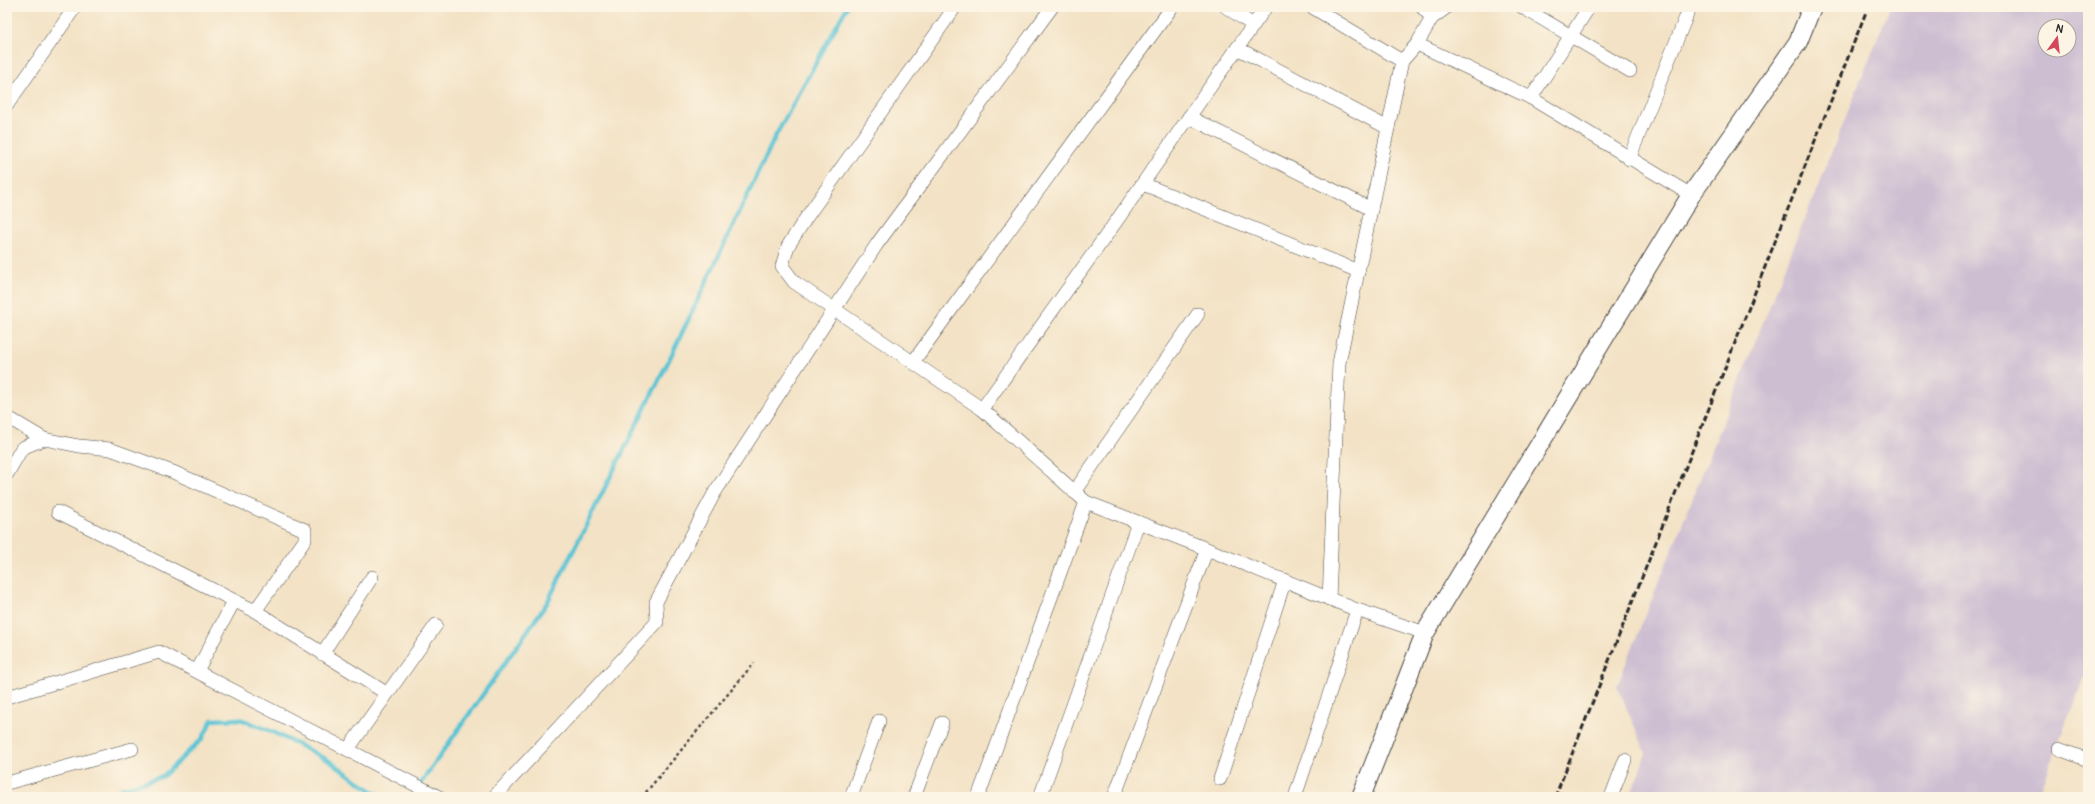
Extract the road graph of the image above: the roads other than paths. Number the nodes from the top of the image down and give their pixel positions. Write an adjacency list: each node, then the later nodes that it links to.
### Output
1 (76, 7): 22 (street)
2 (955, 7): 30 (street)
3 (1052, 7): 30 (street)
4 (1172, 7): 32 (street)
5 (1226, 7): 15 (street)
6 (1266, 7): 15 (street)
7 (1312, 7): 19 (street)
8 (1422, 7): 14 (street)
9 (1447, 7): 14 (street)
10 (1522, 7): 16 (street)
11 (1589, 7): 16 (street)
12 (1690, 7): 25 (street)
13 (1812, 7): 27 (street)
14 (1432, 18): 17 (street)
15 (1254, 24): 18 (street)
16 (1570, 35): 20 (street); 21 (street)
17 (1417, 44): 19 (street); 21 (street)
18 (1237, 48): 23 (street); 24 (street)
19 (1402, 61): 24 (street)
20 (1630, 71)
21 (1531, 98): 25 (street)
22 (7, 105)
23 (1189, 117): 26 (street); 28 (street)
24 (1388, 128): 28 (street)
25 (1629, 159): 27 (street)
26 (1143, 184): 29 (street); 33 (street)
27 (1691, 195): 49 (street)
28 (1371, 208): 29 (street)
29 (1358, 271): 44 (street)
30 (834, 309): 32 (street); 64 (street)
31 (1198, 314): 37 (street)
32 (913, 362): 33 (street)
33 (982, 409): 37 (street)
34 (7, 417): 35 (street)
35 (44, 439): 36 (street); 47 (street)
36 (7, 474)
37 (1074, 492): 38 (street)
38 (1086, 502): 40 (street); 67 (street)
39 (58, 512): 45 (street)
40 (1138, 523): 41 (street); 68 (street)
41 (1207, 549): 43 (street); 69 (street)
42 (372, 577): 50 (street)
43 (1285, 580): 44 (street); 61 (street)
44 (1329, 598): 46 (street)
45 (234, 601): 47 (street); 51 (street)
46 (1357, 610): 49 (street); 70 (street)
47 (255, 611): 50 (street)
48 (436, 625): 52 (street)
49 (1425, 633): 71 (street)
50 (322, 654): 52 (street)
51 (197, 671): 53 (street); 57 (street)
52 (386, 693): 57 (street)
53 (7, 697)
54 (879, 721): 65 (street)
55 (942, 723): 66 (street)
56 (132, 749): 62 (street)
57 (348, 749): 63 (street)
58 (2059, 749): 60 (street)
59 (1625, 760): 72 (street)
60 (2088, 760)
61 (1220, 779)
62 (7, 783)
63 (439, 797)
64 (494, 797)
65 (851, 797)
66 (914, 797)
67 (978, 797)
68 (1040, 797)
69 (1114, 797)
70 (1295, 797)
71 (1361, 797)
72 (1611, 797)

